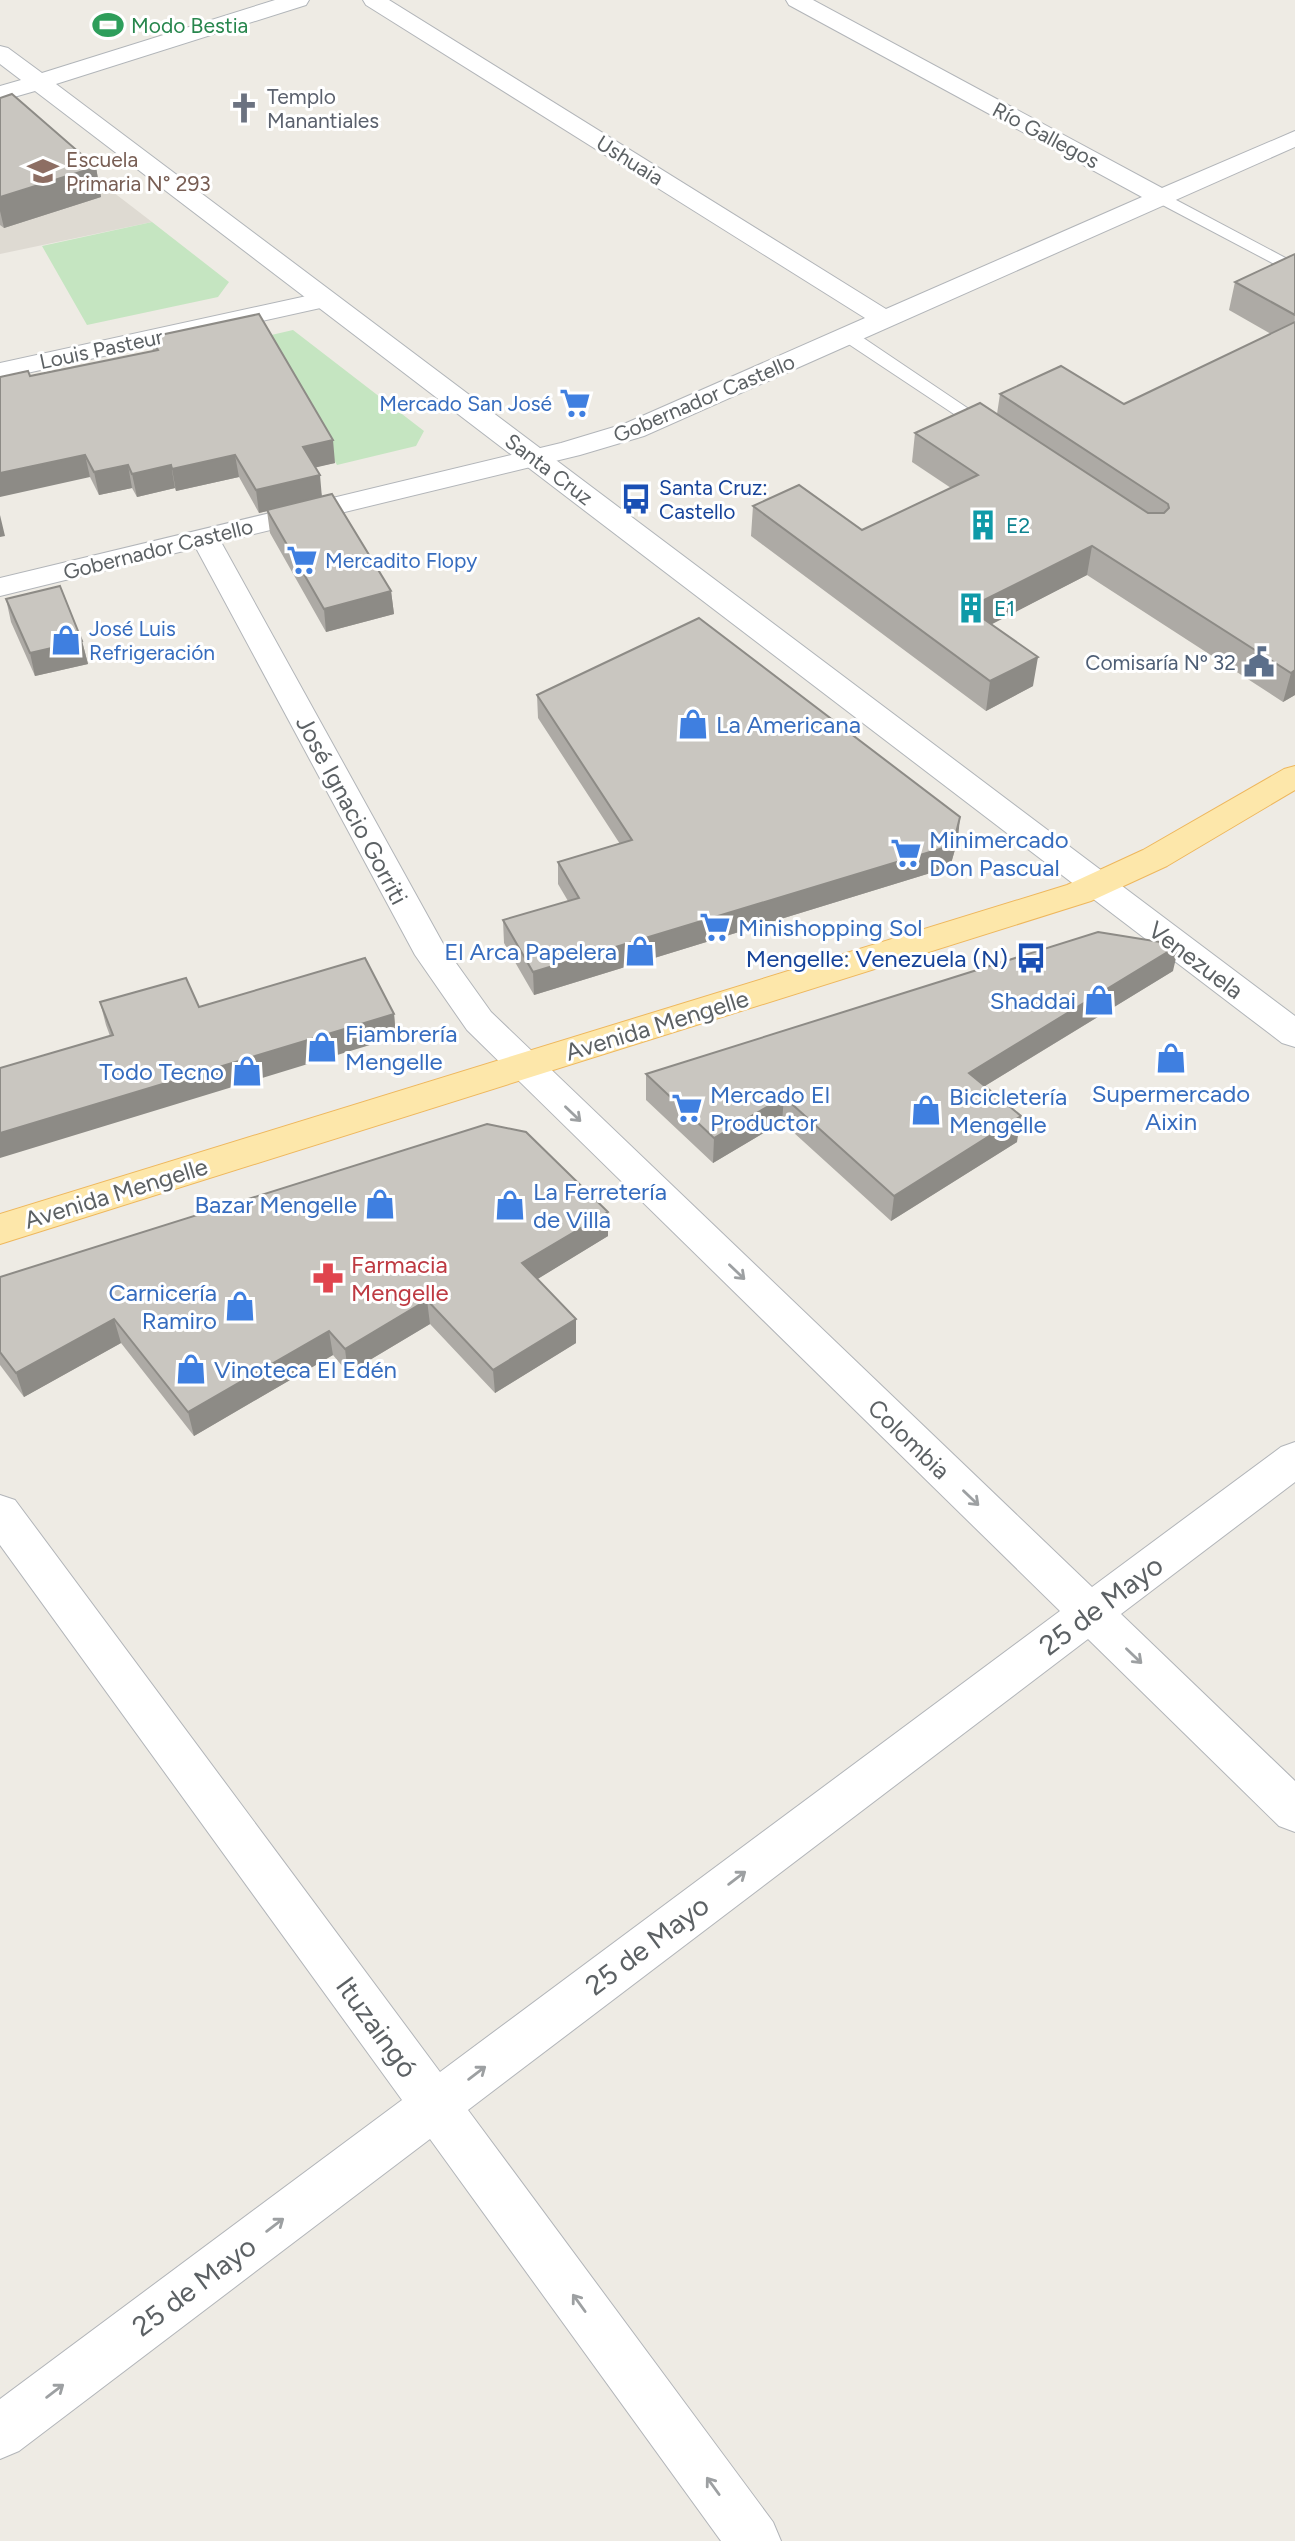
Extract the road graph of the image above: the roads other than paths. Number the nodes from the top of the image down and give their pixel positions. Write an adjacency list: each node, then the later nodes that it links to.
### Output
1 (298, 0): 5 (street)
2 (374, 0): 11 (street, Ushuaia)
3 (797, 0): 8 (street, Río Gallegos)
4 (0, 53): 5 (street, Santa Cruz)
5 (39, 83): 6 (street); 10 (street, Santa Cruz)
6 (0, 94)
7 (1295, 138): 8 (street, Gobernador Castello)
8 (1161, 197): 9 (lane, Río Gallegos); 11 (street, Gobernador Castello)
9 (1295, 270)
10 (325, 300): 13 (street, Louis Pasteur); 15 (street, Santa Cruz)
11 (886, 320): 12 (street, Gobernador Castello)
12 (849, 337): 14 (lane); 15 (street, Gobernador Castello)
13 (0, 371)
14 (1012, 444)
15 (533, 458): 16 (street, Gobernador Castello); 19 (street, Santa Cruz)
16 (204, 537): 17 (street, Gobernador Castello); 21 (street, José Ignacio Gorriti)
17 (0, 587)
18 (1295, 776): 19 (main road, Avenida Mengelle)
19 (1097, 886): 20 (street, Venezuela); 21 (main road, Avenida Mengelle)
20 (1295, 1034)
21 (524, 1067): 22 (main road, Avenida Mengelle); 25 (street, Colombia, one-way to 25)
22 (0, 1229)
23 (1295, 1459): 25 (street, 25 de Mayo)
24 (0, 1512): 27 (street, Ituzaingó)
25 (1090, 1613): 26 (street, Colombia, one-way to 26); 27 (street, 25 de Mayo, one-way to 25)
26 (1295, 1811)
27 (434, 2105): 28 (street, 25 de Mayo, one-way to 27); 29 (street, Ituzaingó, one-way to 27)
28 (0, 2432)
29 (754, 2541)

